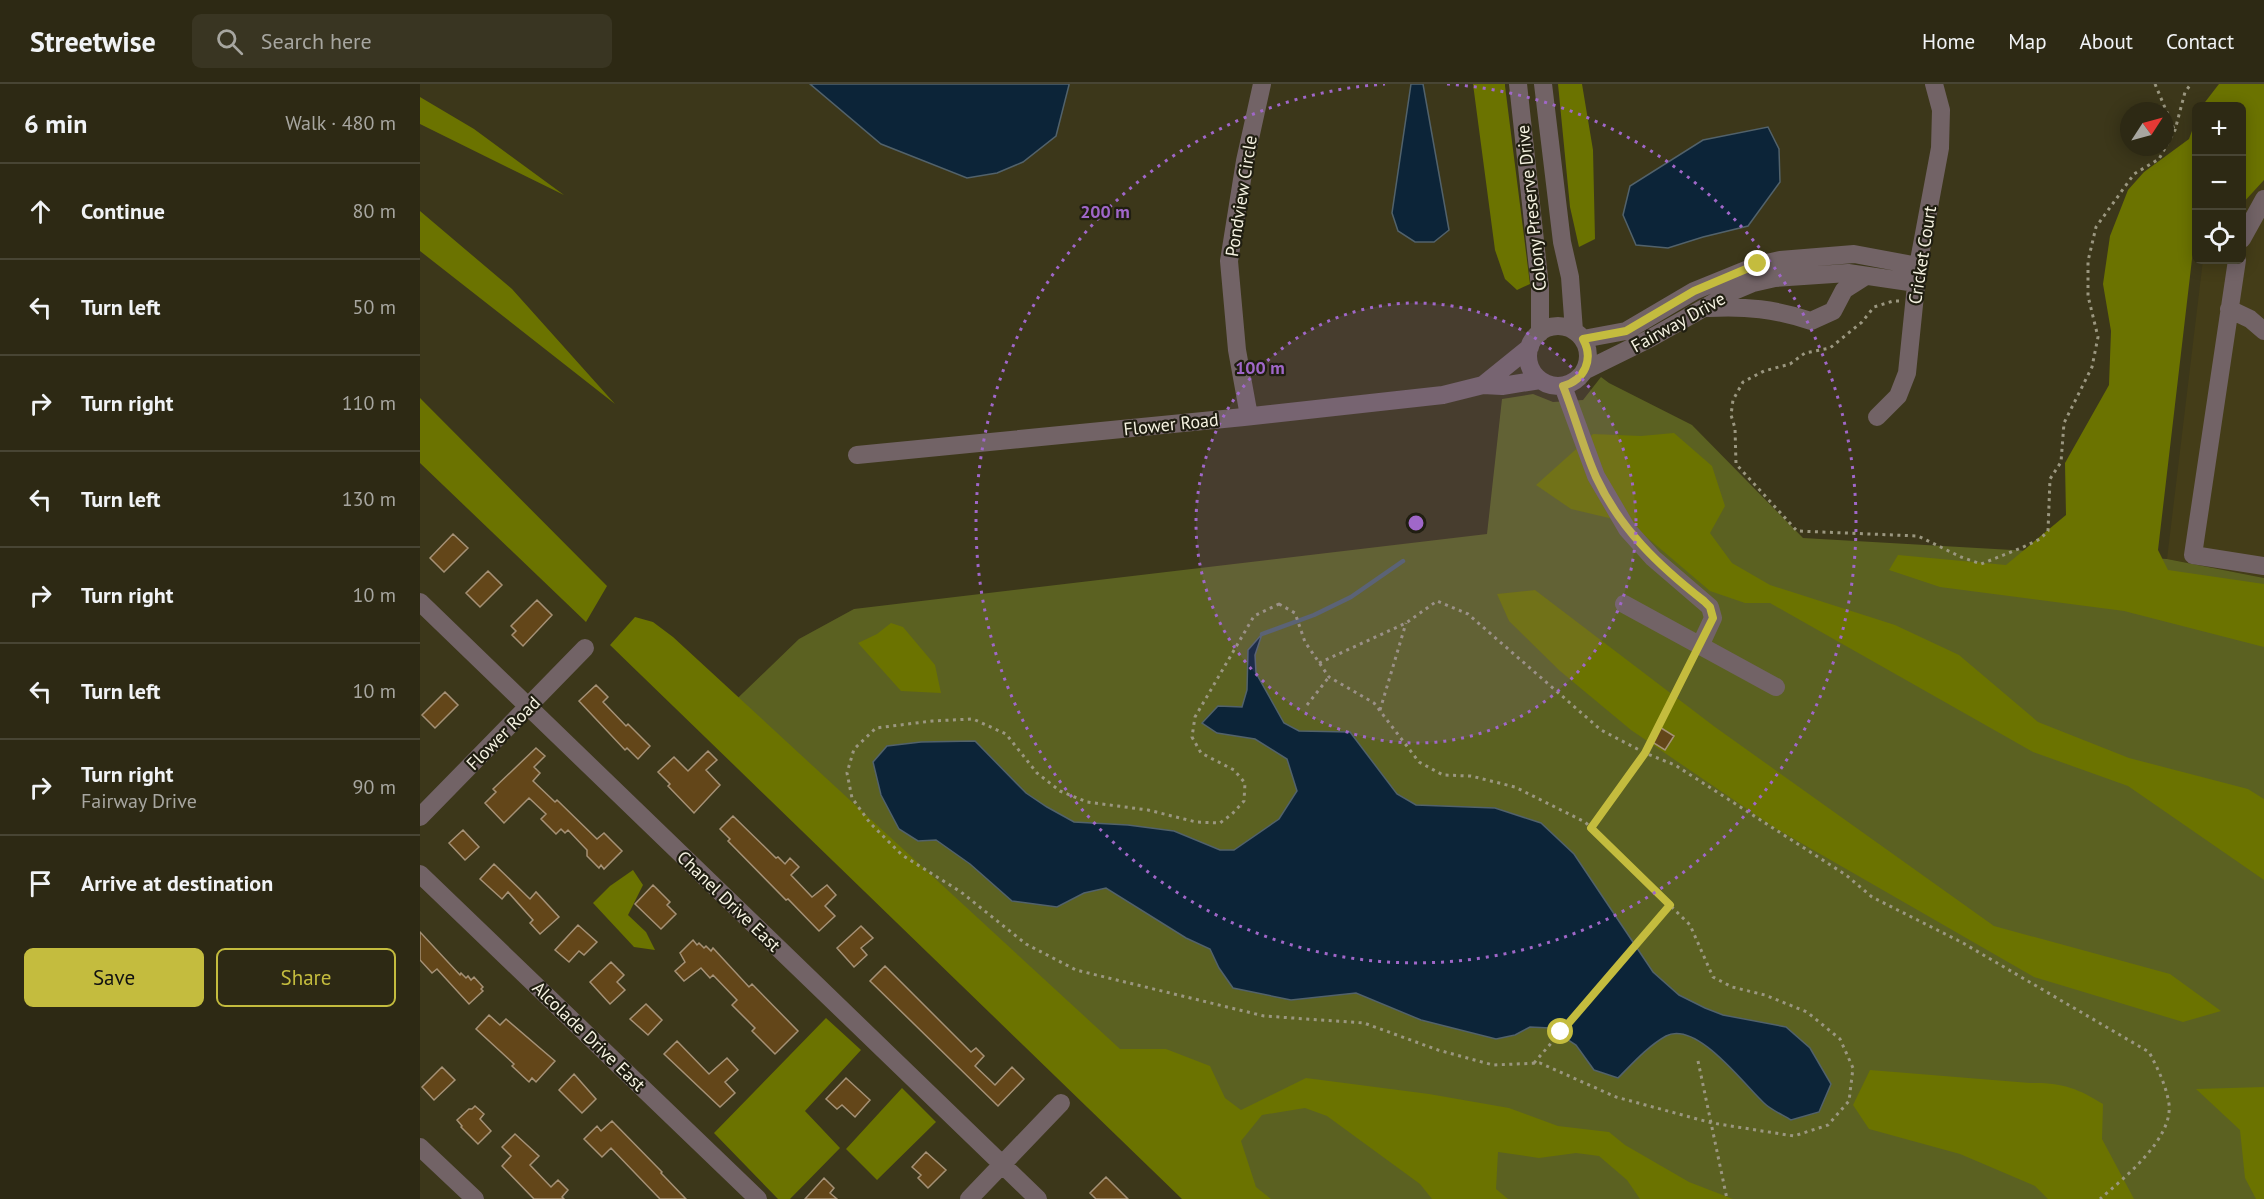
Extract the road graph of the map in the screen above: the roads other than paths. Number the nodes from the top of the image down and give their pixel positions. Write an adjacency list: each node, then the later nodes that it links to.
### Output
1 (1262, 84): 21 (street, Pondview Circle)
2 (1518, 84): 16 (street, Colony Preserve Drive)
3 (1543, 84): 15 (street, Colony Preserve Drive)
4 (1934, 84): 9 (street, Cricket Court)
5 (2264, 199): 6 (street)
6 (2246, 230)
7 (2236, 264): 13 (street)
8 (1834, 265): 9 (street, Fairway Drive); 10 (street, Fairway Drive); 11 (street); 12 (street, Fairway Drive); 15 (street, Fairway Drive)
9 (1917, 274): 10 (street, Fairway Drive); 22 (street, Cricket Court)
10 (1866, 276): 11 (street)
11 (1844, 290): 12 (street)
12 (1703, 309): 17 (street, Fairway Drive)
13 (2229, 309): 14 (street); 24 (street)
14 (2264, 331)
15 (1578, 335): 16 (street); 17 (street)
16 (1535, 340): 18 (street); 19 (street, Flower Road)
17 (1584, 371): 20 (street)
18 (1540, 380): 19 (street, Flower Road); 20 (street)
19 (1483, 385): 21 (street, Flower Road)
20 (1563, 386): 27 (street)
21 (1249, 416): 23 (street, Flower Road)
22 (1877, 417)
23 (857, 455)
24 (2264, 566)
25 (420, 602): 30 (street, Chanel Drive East)
26 (1624, 604): 27 (street)
27 (1700, 646): 29 (street)
28 (585, 648): 30 (street, Flower Road)
29 (1776, 687)
30 (529, 707): 31 (street, Flower Road); 35 (street, Chanel Drive East)
31 (420, 817)
32 (420, 874): 37 (street, Alcolade Drive East)
33 (1061, 1103): 35 (street)
34 (420, 1147): 36 (street)
35 (1002, 1164): 38 (street); 39 (street, Chanel Drive East)
36 (475, 1199)
37 (758, 1199)
38 (969, 1199)
39 (1038, 1199)

